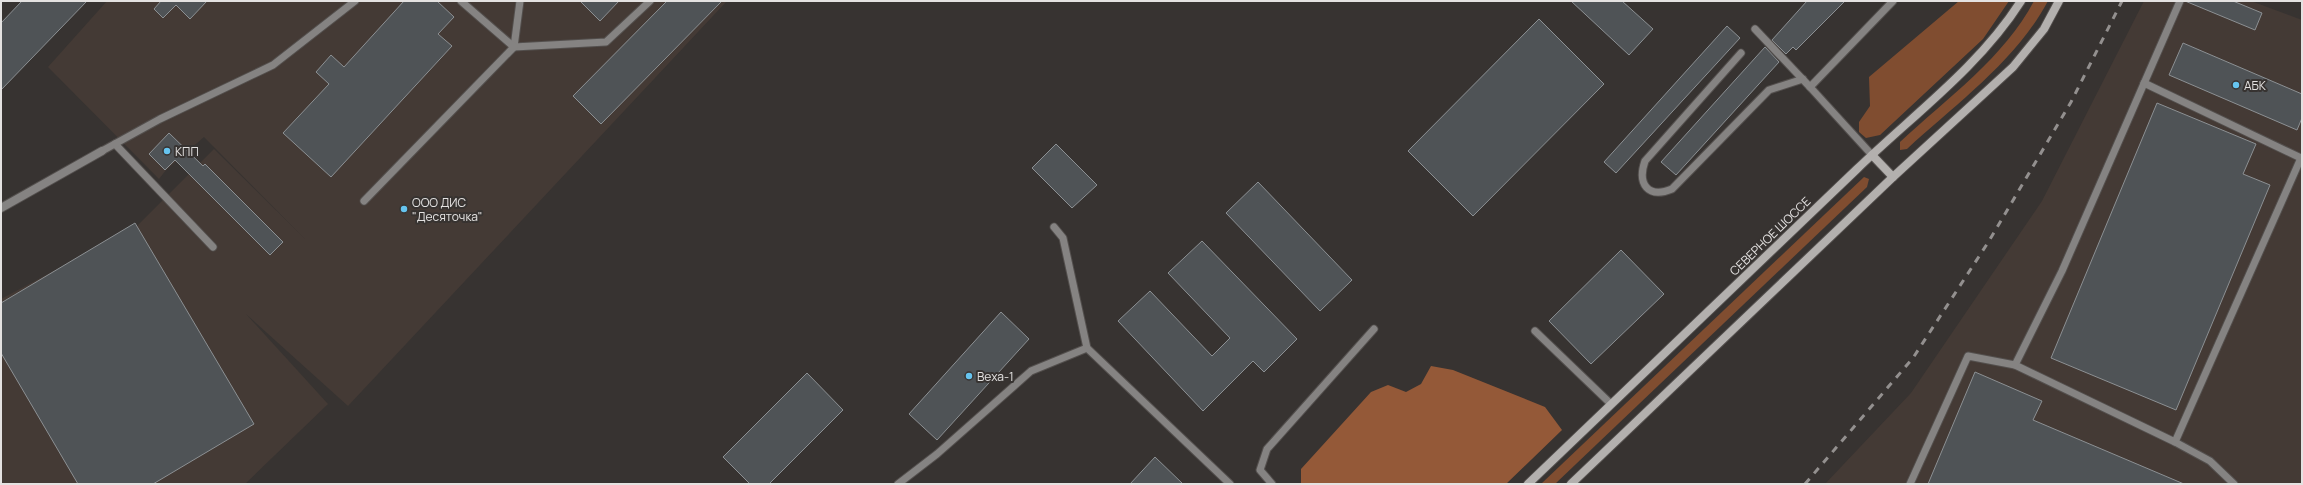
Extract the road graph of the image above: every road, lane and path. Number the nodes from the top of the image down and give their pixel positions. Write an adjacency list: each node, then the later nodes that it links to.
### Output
1 (355, 1): 15 (lane)
2 (462, 1): 10 (lane)
3 (520, 1): 10 (lane)
4 (650, 1): 10 (lane)
5 (1894, 1): 14 (lane)
6 (2021, 1): 17 (main road, СЕВЕРНОЕ ШОССЕ)
7 (2058, 1): 18 (main road)
8 (2180, 1): 13 (lane)
9 (1755, 29): 12 (lane)
10 (514, 47): 19 (lane)
11 (1741, 53): 12 (lane)
12 (1803, 79): 14 (lane)
13 (2144, 83): 26 (lane); 28 (lane)
14 (1810, 87): 17 (lane)
15 (115, 144): 16 (lane); 22 (lane)
16 (102, 151): 20 (street)
17 (1872, 155): 18 (main road); 27 (main road, СЕВЕРНОЕ ШОССЕ)
18 (1893, 177): 33 (main road)
19 (364, 201)
20 (1, 208)
21 (1054, 226): 25 (lane)
22 (213, 247)
23 (1374, 329): 31 (lane)
24 (1535, 331): 27 (lane)
25 (1087, 348): 29 (lane); 30 (lane)
26 (2016, 365): 28 (lane); 34 (lane)
27 (1611, 404): 32 (main road, СЕВЕРНОЕ ШОССЕ)
28 (2175, 442): 35 (lane)
29 (898, 484)
30 (1230, 484)
31 (1272, 484)
32 (1528, 484)
33 (1571, 484)
34 (1910, 484)
35 (2234, 484)

